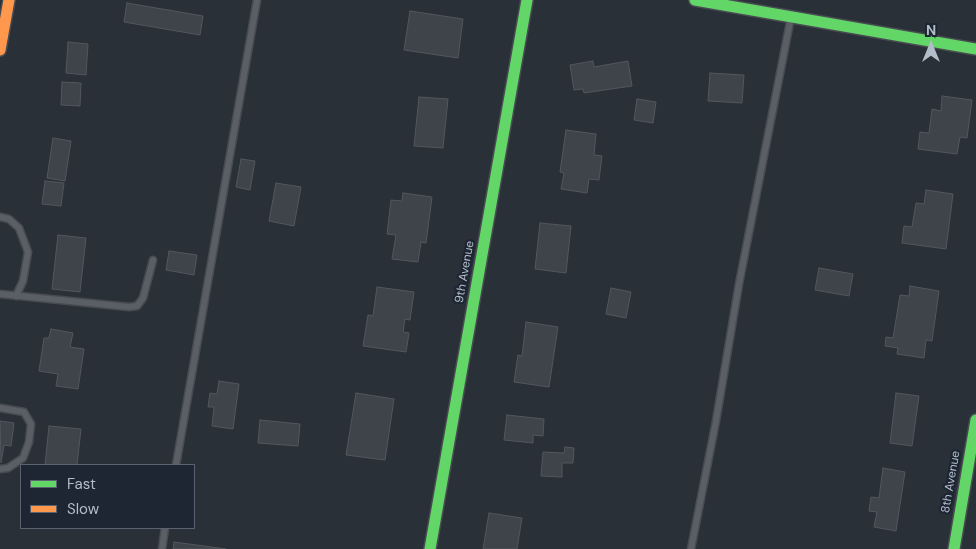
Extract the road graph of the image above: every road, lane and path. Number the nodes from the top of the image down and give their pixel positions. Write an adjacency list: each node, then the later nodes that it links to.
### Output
1 (9, 0): 7 (street)
2 (257, 0): 14 (lane)
3 (527, 0): 18 (street, 9th Avenue)
4 (695, 0): 5 (street)
5 (791, 17): 6 (street); 19 (lane)
6 (976, 49)
7 (0, 50)
8 (0, 217): 11 (lane)
9 (153, 260): 11 (lane)
10 (0, 294): 11 (lane)
11 (16, 296)
12 (0, 408): 15 (lane)
13 (976, 420): 20 (street, 8th Avenue)
14 (176, 464)
15 (0, 469)
16 (165, 529): 17 (lane)
17 (162, 549)
18 (430, 549)
19 (691, 549)
20 (954, 549)

